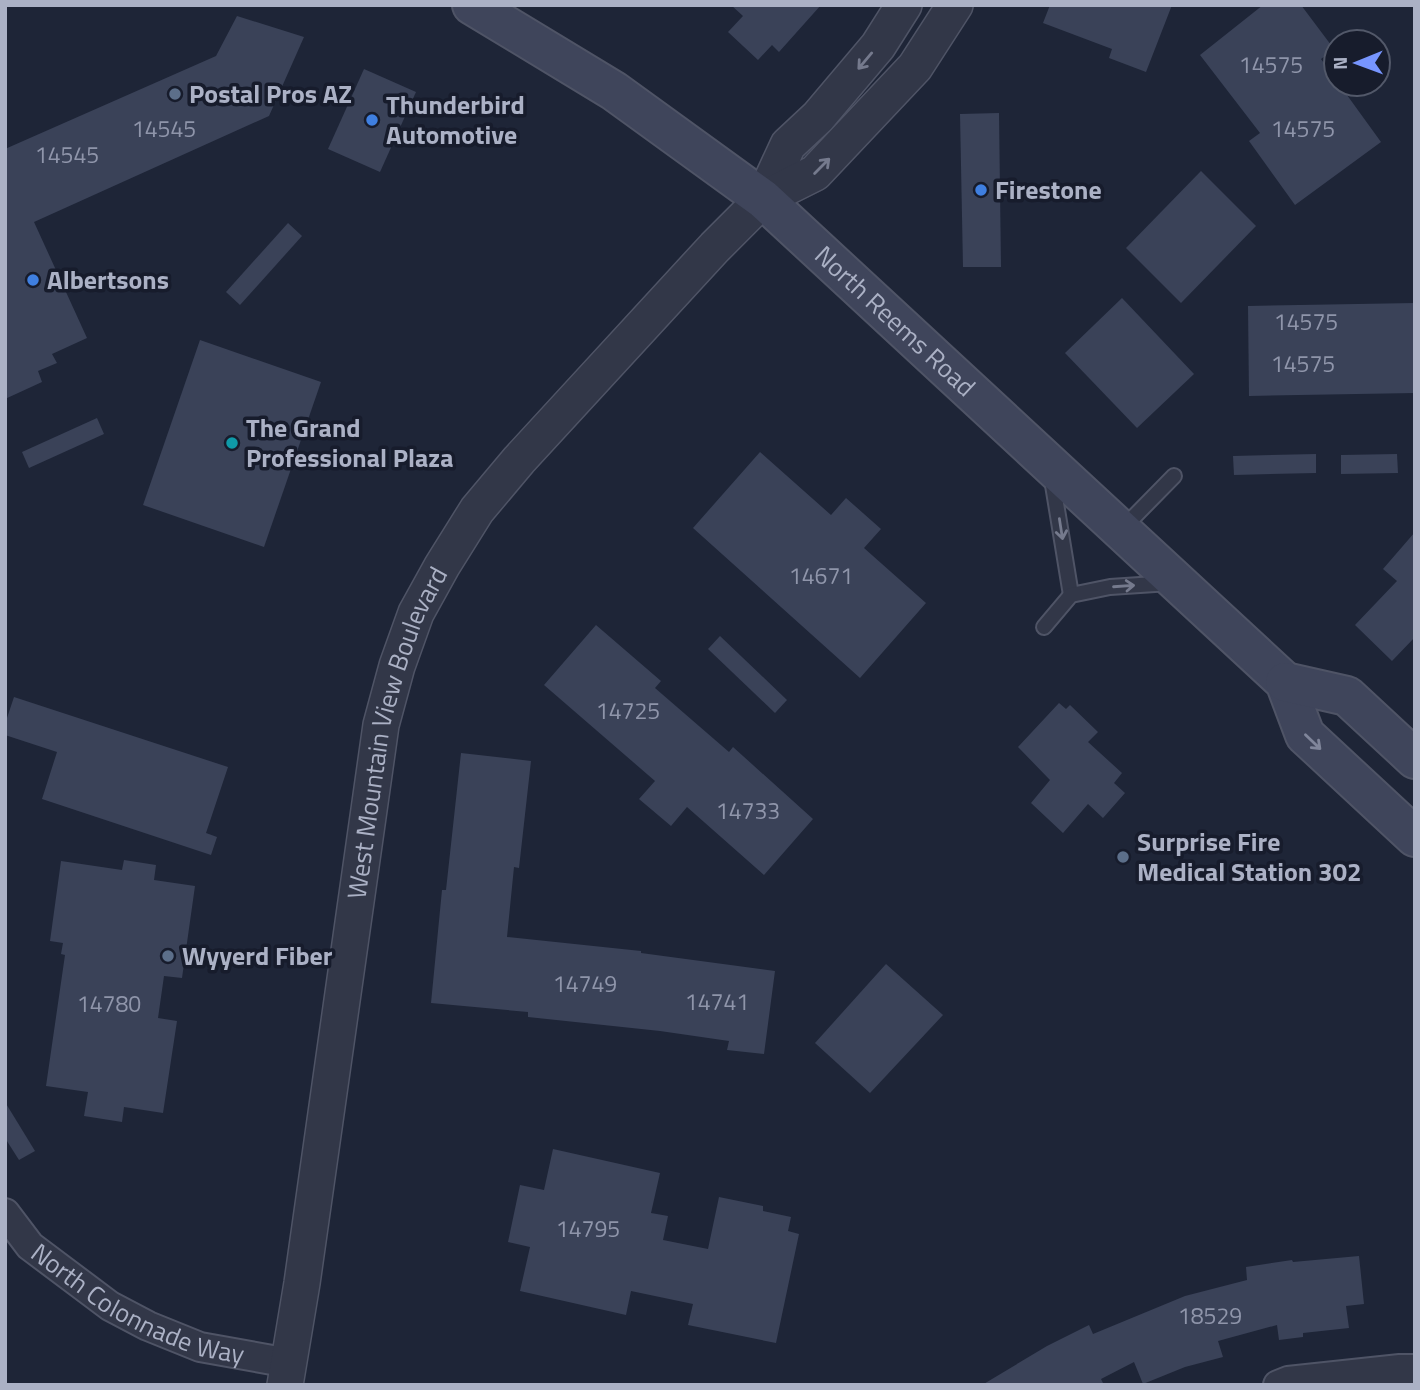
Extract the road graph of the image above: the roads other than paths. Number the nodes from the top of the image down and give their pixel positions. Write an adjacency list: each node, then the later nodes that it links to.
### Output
1 (472, 5): 4 (main road, North Reems Road)
2 (904, 5): 4 (street, West Mountain View Boulevard, one-way to 4)
3 (955, 5): 4 (street, West Mountain View Boulevard, one-way to 3)
4 (763, 198): 5 (main road, North Reems Road); 16 (street, West Mountain View Boulevard)
5 (1050, 464): 7 (main road, North Reems Road); 9 (lane, one-way to 9)
6 (1174, 477): 7 (lane)
7 (1122, 529): 8 (main road, North Reems Road)
8 (1178, 583): 9 (lane, one-way to 8); 11 (main road, North Reems Road)
9 (1071, 595): 10 (lane)
10 (1044, 628)
11 (1284, 682): 12 (main road); 13 (main road, North Reems Road, one-way to 13)
12 (1415, 759)
13 (1415, 837)
14 (5, 1213): 16 (street, North Colonnade Way)
15 (1415, 1369): 17 (street)
16 (287, 1374)
17 (1278, 1385)

